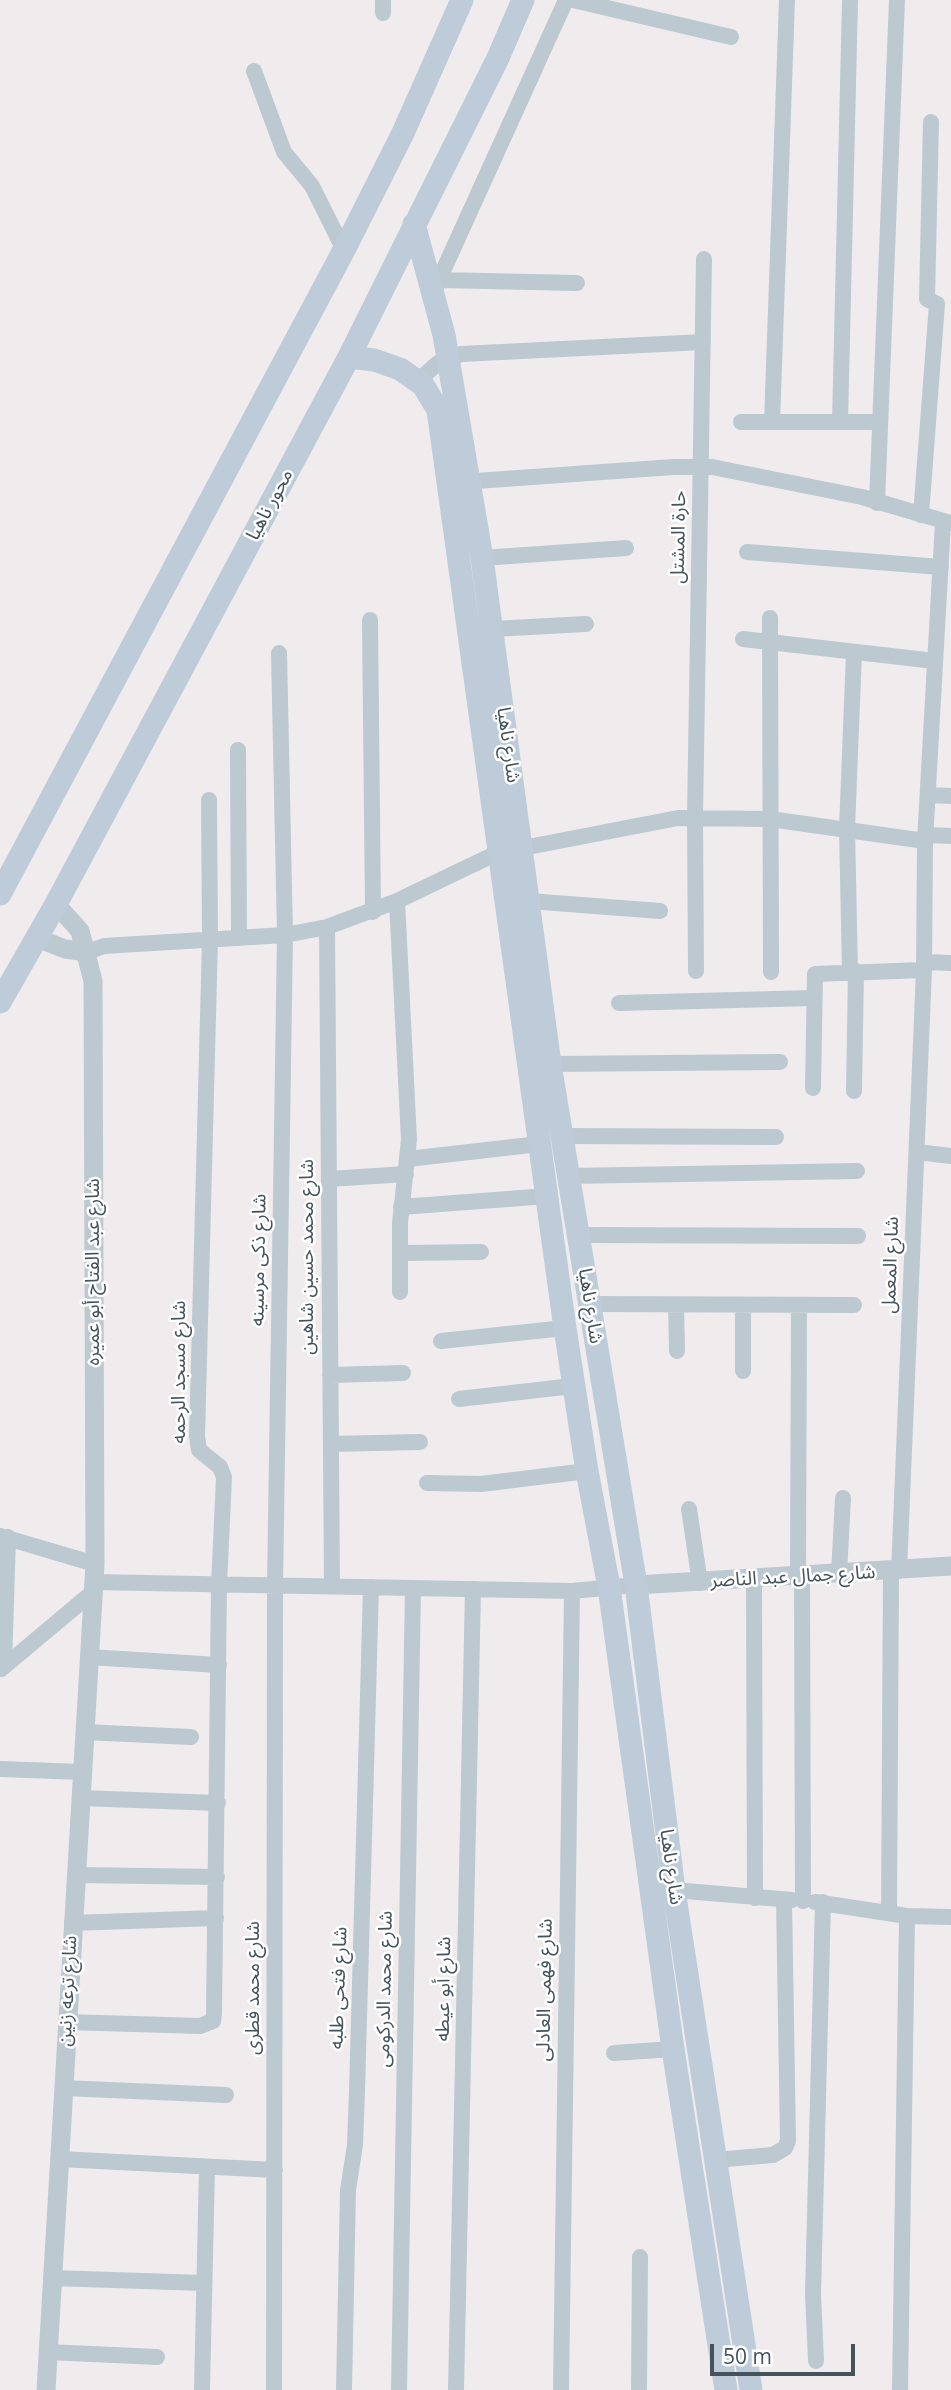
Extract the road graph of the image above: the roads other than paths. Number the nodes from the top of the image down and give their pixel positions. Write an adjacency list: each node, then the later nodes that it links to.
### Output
1 (462, 0): 12 (main road)
2 (523, 0): 11 (main road, محور ناهيا)
3 (566, 0): 15 (street)
4 (573, 0): 8 (street)
5 (787, 0): 21 (street)
6 (850, 0): 22 (street)
7 (897, 0): 23 (street)
8 (731, 37)
9 (254, 71): 12 (street)
10 (931, 122): 27 (street)
11 (414, 224): 15 (main road, شارع ناهيا); 17 (main road, محور ناهيا)
12 (344, 250): 53 (main road)
13 (704, 259): 16 (street, حارة المشتل)
14 (577, 283): 15 (street)
15 (436, 287): 18 (main road, شارع ناهيا)
16 (703, 342): 18 (street); 24 (street, حارة المشتل)
17 (349, 357): 19 (main road, شارع ناهيا); 56 (main road, محور ناهيا)
18 (448, 357): 19 (street); 25 (main road, شارع ناهيا)
19 (418, 381): 25 (main road, شارع ناهيا)
20 (741, 422): 21 (street)
21 (772, 422): 22 (street)
22 (840, 422): 23 (street)
23 (880, 422): 26 (street)
24 (702, 467): 25 (street); 26 (street); 46 (street, حارة المشتل)
25 (459, 482): 31 (main road, شارع ناهيا); 52 (main road, شارع ناهيا)
26 (877, 503): 27 (street)
27 (921, 515): 28 (street)
28 (947, 523): 32 (street, شارع المعمل)
29 (626, 548): 31 (street)
30 (747, 552): 32 (street)
31 (482, 558): 36 (main road, شارع ناهيا)
32 (941, 567): 41 (street, شارع المعمل)
33 (770, 618): 38 (street)
34 (370, 620): 58 (street)
35 (586, 624): 36 (street)
36 (492, 629): 51 (main road, شارع ناهيا)
37 (743, 639): 38 (street)
38 (771, 642): 39 (street); 47 (street)
39 (854, 652): 41 (street); 48 (street)
40 (279, 653): 60 (street, شارع ذكى مرسينه)
41 (935, 661): 43 (street, شارع المعمل)
42 (238, 750): 62 (street)
43 (928, 795): 44 (street); 50 (street, شارع المعمل)
44 (951, 796)
45 (209, 800): 63 (street, شارع مسجد الرحمه)
46 (695, 816): 47 (street); 51 (street); 67 (street, حارة المشتل)
47 (770, 819): 48 (street); 68 (street)
48 (847, 829): 50 (street); 69 (street)
49 (951, 836): 50 (street)
50 (925, 838): 66 (street, شارع المعمل)
51 (522, 848): 52 (street); 55 (main road, شارع ناهيا)
52 (497, 853): 54 (street); 79 (main road, شارع ناهيا)
53 (0, 894)
54 (397, 901): 58 (street); 82 (street)
55 (529, 901): 57 (street); 74 (main road, شارع ناهيا)
56 (56, 904): 61 (main road, محور ناهيا); 64 (street, شارع عبد الفتاح أبو عميره)
57 (660, 911)
58 (373, 912): 59 (street)
59 (327, 927): 60 (street); 85 (street, شارع محمد حسين شاهين)
60 (285, 935): 62 (street); 121 (street, شارع ذكى مرسينه)
61 (37, 938): 64 (street); 71 (main road, محور ناهيا)
62 (239, 938): 63 (street)
63 (210, 940): 64 (street); 120 (street, شارع مسجد الرحمه)
64 (86, 952): 117 (street, شارع عبد الفتاح أبو عميره)
65 (951, 963): 66 (street)
66 (924, 966): 69 (street); 80 (street, شارع المعمل)
67 (696, 971)
68 (771, 972)
69 (853, 972): 70 (street); 76 (street)
70 (814, 998): 72 (street); 75 (street)
71 (0, 1002)
72 (619, 1003)
73 (780, 1062): 74 (street)
74 (550, 1064): 77 (main road, شارع ناهيا)
75 (813, 1088)
76 (854, 1091)
77 (562, 1136): 78 (street); 84 (main road, شارع ناهيا)
78 (776, 1137)
79 (539, 1144): 82 (street); 86 (main road, شارع ناهيا)
80 (917, 1152): 81 (street); 114 (street, شارع المعمل)
81 (951, 1156)
82 (407, 1166): 85 (street); 87 (street)
83 (857, 1171): 84 (street)
84 (568, 1176): 88 (main road, شارع ناهيا)
85 (329, 1180): 103 (street, شارع محمد حسين شاهين)
86 (548, 1196): 87 (street); 98 (main road, شارع ناهيا)
87 (401, 1208): 91 (street)
88 (578, 1235): 89 (street); 93 (main road, شارع ناهيا)
89 (858, 1236)
90 (481, 1252): 91 (street)
91 (400, 1253): 92 (street)
92 (400, 1292)
93 (590, 1304): 94 (street); 122 (main road, شارع ناهيا)
94 (676, 1305): 95 (street); 100 (street)
95 (743, 1305): 97 (street); 101 (street)
96 (854, 1305): 97 (street)
97 (799, 1306): 116 (street)
98 (565, 1328): 99 (street); 104 (main road, شارع ناهيا)
99 (441, 1341)
100 (677, 1351)
101 (743, 1371)
102 (403, 1373): 103 (street)
103 (330, 1375): 107 (street, شارع محمد حسين شاهين)
104 (573, 1386): 105 (street); 108 (main road, شارع ناهيا)
105 (459, 1399)
106 (420, 1442): 107 (street)
107 (331, 1444): 123 (street, شارع محمد حسين شاهين)
108 (587, 1471): 109 (street); 125 (main road, شارع ناهيا)
109 (427, 1483)
110 (843, 1498): 115 (street)
111 (689, 1509): 119 (street)
112 (4, 1536): 117 (street); 129 (street)
113 (951, 1566): 114 (street, شارع جمال عبد الناصر)
114 (895, 1571): 115 (street, شارع جمال عبد الناصر); 146 (street, شارع المعمل)
115 (839, 1574): 116 (street, شارع جمال عبد الناصر)
116 (800, 1577): 118 (street, شارع جمال عبد الناصر); 144 (street)
117 (94, 1579): 120 (street); 130 (street, شارع ترعه زنين); 132 (street)
118 (754, 1580): 119 (street, شارع جمال عبد الناصر); 142 (street)
119 (699, 1583): 122 (street, شارع جمال عبد الناصر)
120 (219, 1584): 121 (street); 131 (street, شارع مسجد الرحمه)
121 (275, 1585): 123 (street); 159 (street, شارع محمد قطرى)
122 (636, 1585): 125 (street); 141 (main road, شارع ناهيا)
123 (332, 1586): 124 (street)
124 (372, 1587): 126 (street); 169 (street, شارع فتحى طلبه)
125 (609, 1587): 128 (street); 152 (main road, شارع ناهيا)
126 (413, 1588): 127 (street); 170 (street, شارع محمد الدركومى)
127 (473, 1589): 128 (street); 171 (street, شارع أبو عيطه)
128 (572, 1591): 172 (street, شارع فهمى العادلى)
129 (3, 1593): 132 (street)
130 (89, 1657): 131 (street); 133 (street, شارع ترعه زنين)
131 (219, 1665): 138 (street, شارع مسجد الرحمه)
132 (2, 1667)
133 (84, 1732): 134 (street); 136 (street, شارع ترعه زنين)
134 (191, 1737)
135 (0, 1769): 136 (street)
136 (82, 1772): 137 (street, شارع ترعه زنين)
137 (80, 1798): 138 (street); 139 (street, شارع ترعه زنين)
138 (218, 1803): 140 (street, شارع مسجد الرحمه)
139 (75, 1875): 140 (street); 150 (street, شارع ترعه زنين)
140 (217, 1877): 149 (street, شارع مسجد الرحمه)
141 (674, 1890): 142 (street); 157 (main road, شارع ناهيا)
142 (755, 1898): 143 (street)
143 (784, 1900): 144 (street); 157 (street)
144 (803, 1900): 145 (street)
145 (823, 1902): 146 (street); 165 (street)
146 (889, 1913): 147 (street)
147 (907, 1916): 148 (street); 176 (street)
148 (951, 1917)
149 (216, 1918): 150 (street); 151 (street, شارع مسجد الرحمه)
150 (72, 1923): 151 (street, شارع ترعه زنين)
151 (66, 2022): 154 (street, شارع ترعه زنين)
152 (673, 2049): 153 (street); 174 (main road, شارع ناهيا)
153 (614, 2053)
154 (63, 2088): 155 (street); 156 (street, شارع ترعه زنين)
155 (226, 2095)
156 (59, 2160): 158 (street); 161 (street, شارع ترعه زنين)
157 (715, 2160): 175 (main road, شارع ناهيا)
158 (207, 2166): 159 (street); 162 (street)
159 (275, 2170): 168 (street, شارع محمد قطرى)
160 (640, 2257): 173 (street)
161 (52, 2278): 162 (street); 163 (street, شارع ترعه زنين)
162 (204, 2283): 167 (street)
163 (48, 2352): 164 (street); 166 (street, شارع ترعه زنين)
164 (157, 2357)
165 (816, 2361)
166 (46, 2390)
167 (202, 2390)
168 (274, 2390)
169 (344, 2390)
170 (399, 2390)
171 (456, 2390)
172 (561, 2390)
173 (639, 2390)
174 (726, 2390)
175 (751, 2390)
176 (900, 2390)

